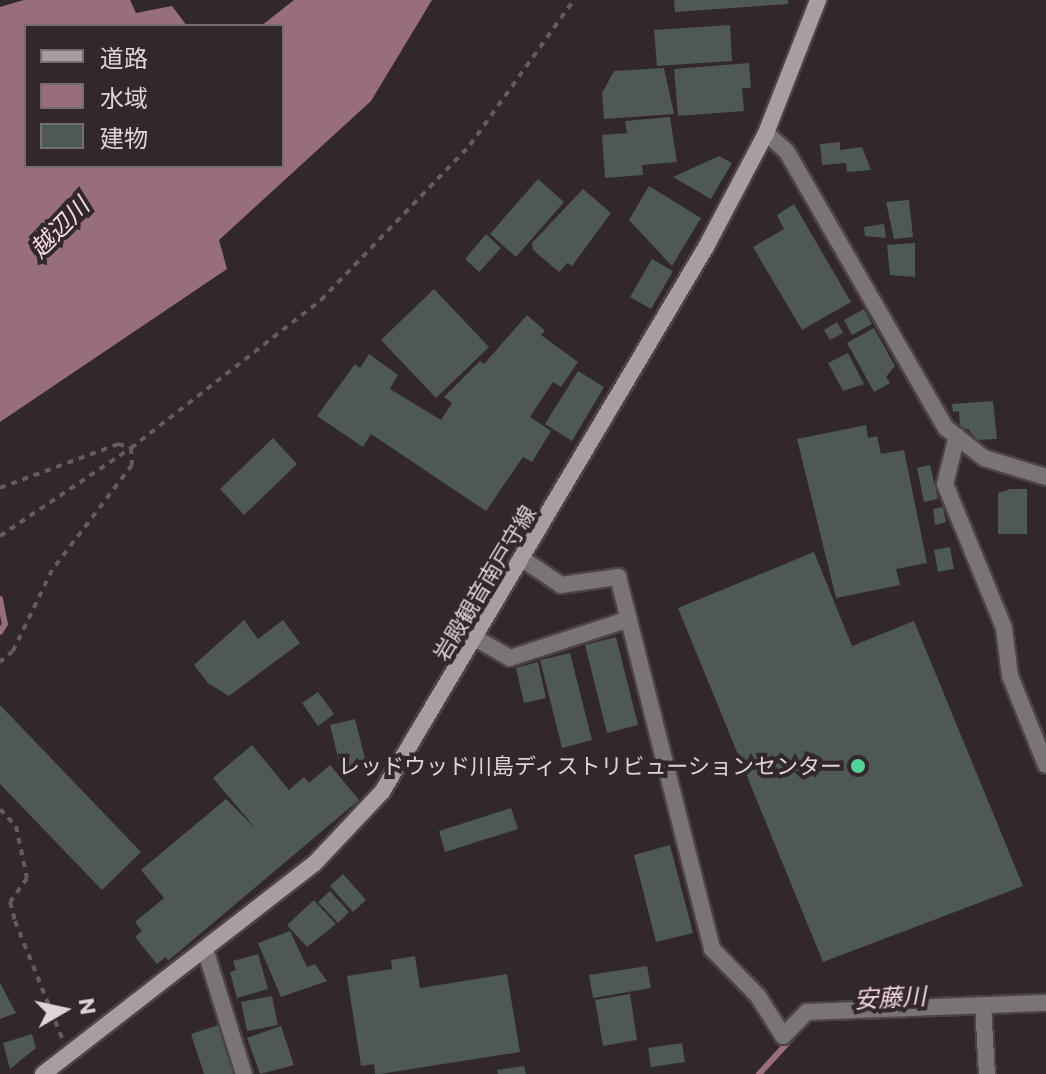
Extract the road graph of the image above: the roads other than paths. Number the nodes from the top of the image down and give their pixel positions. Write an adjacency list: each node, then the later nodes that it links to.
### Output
1 (818, 0): 2 (main road, 岩殿観音南戸守線)
2 (766, 133): 3 (street); 5 (main road, 岩殿観音南戸守線)
3 (957, 436): 4 (street); 8 (street)
4 (1046, 477)
5 (524, 560): 6 (street); 7 (main road, 岩殿観音南戸守線)
6 (629, 619): 7 (street); 11 (street)
7 (477, 639): 9 (main road, 岩殿観音南戸守線)
8 (1046, 765)
9 (205, 949): 12 (main road, 岩殿観音南戸守線); 13 (street)
10 (1046, 1003): 11 (street)
11 (983, 1005): 14 (street)
12 (43, 1074)
13 (244, 1074)
14 (987, 1074)

